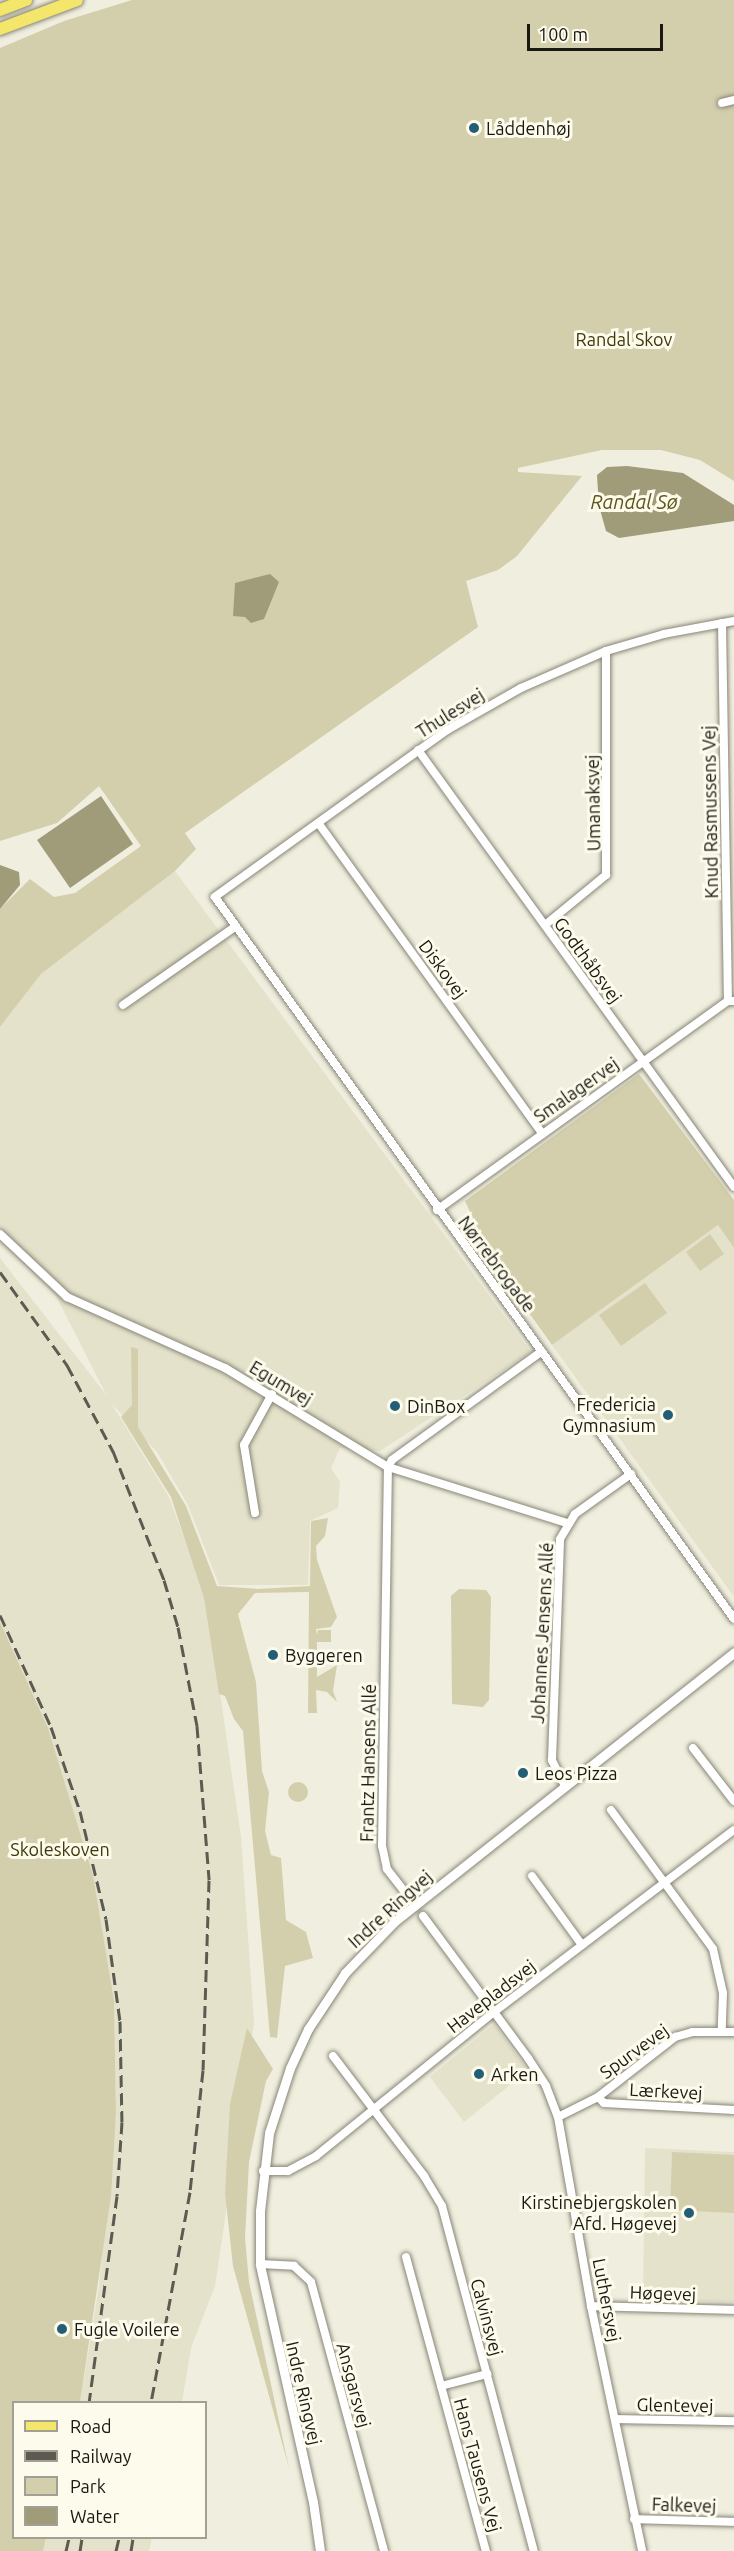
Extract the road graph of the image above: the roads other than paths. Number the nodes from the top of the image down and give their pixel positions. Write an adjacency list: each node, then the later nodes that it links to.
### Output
1 (26, 0): 3 (main road)
2 (77, 0): 4 (main road)
3 (0, 10)
4 (0, 29)
5 (734, 100): 6 (street)
6 (722, 103)
7 (734, 621): 8 (street, Thulesvej)
8 (722, 623): 9 (street, Thulesvej); 15 (street, Knud Rasmussens Vej)
9 (606, 651): 10 (street, Thulesvej); 13 (street, Umanaksvej)
10 (418, 750): 11 (street, Thulesvej); 13 (street, Godthåbsvej)
11 (319, 824): 12 (street, Thulesvej); 18 (street, Diskovej)
12 (215, 897): 14 (street, Nørrebrogade)
13 (545, 925): 17 (street, Godthåbsvej)
14 (236, 927): 16 (street); 20 (street, Nørrebrogade)
15 (731, 1001): 17 (street, Smalagervej)
16 (123, 1005)
17 (643, 1061): 18 (street, Smalagervej); 19 (street, Godthåbsvej)
18 (542, 1133): 20 (street, Smalagervej)
19 (734, 1187)
20 (437, 1210): 22 (street, Nørrebrogade)
21 (0, 1234): 23 (street, Egumvej)
22 (542, 1351): 24 (street); 25 (street, Nørrebrogade)
23 (273, 1394): 24 (street, Egumvej); 26 (street)
24 (388, 1467): 27 (street, Egumvej); 37 (street, Frantz Hansens Allé)
25 (631, 1474): 27 (street, Johannes Jensens Allé); 28 (street, Nørrebrogade)
26 (255, 1513)
27 (567, 1523): 31 (street, Johannes Jensens Allé)
28 (734, 1619)
29 (734, 1653): 31 (street, Indre Ringvej)
30 (693, 1748): 32 (street)
31 (566, 1786): 37 (street, Indre Ringvej)
32 (734, 1802)
33 (611, 1810): 36 (street)
34 (734, 1830): 36 (street, Havepladsvej)
35 (532, 1876): 39 (street)
36 (666, 1883): 39 (street, Havepladsvej); 41 (street)
37 (415, 1905): 48 (street, Indre Ringvej)
38 (423, 1916): 40 (street, Luthersvej)
39 (582, 1945): 40 (street, Havepladsvej)
40 (494, 2012): 45 (street, Havepladsvej); 47 (street, Luthersvej)
41 (722, 2031): 42 (street, Spurvevej); 44 (street, Spurvevej)
42 (734, 2032)
43 (333, 2055): 45 (street, Calvinsvej)
44 (598, 2097): 46 (street, Lærkevej); 47 (street, Spurvevej)
45 (374, 2109): 48 (street, Havepladsvej); 53 (street, Calvinsvej)
46 (734, 2110)
47 (558, 2117): 51 (street, Luthersvej)
48 (263, 2171): 50 (street, Indre Ringvej)
49 (406, 2257): 54 (street, Hans Tausens Vej)
50 (260, 2264): 59 (street, Indre Ringvej); 60 (street, Ansgarsvej)
51 (591, 2306): 52 (street, Høgevej); 55 (street, Luthersvej)
52 (734, 2310)
53 (487, 2374): 54 (street, Hans Tausens Vej); 62 (street, Calvinsvej)
54 (441, 2386): 61 (street, Hans Tausens Vej)
55 (616, 2419): 56 (street, Glentevej); 57 (street, Luthersvej)
56 (734, 2421)
57 (634, 2519): 58 (street, Falkevej); 63 (street, Luthersvej)
58 (734, 2522)
59 (320, 2551)
60 (384, 2551)
61 (486, 2551)
62 (534, 2551)
63 (642, 2551)

